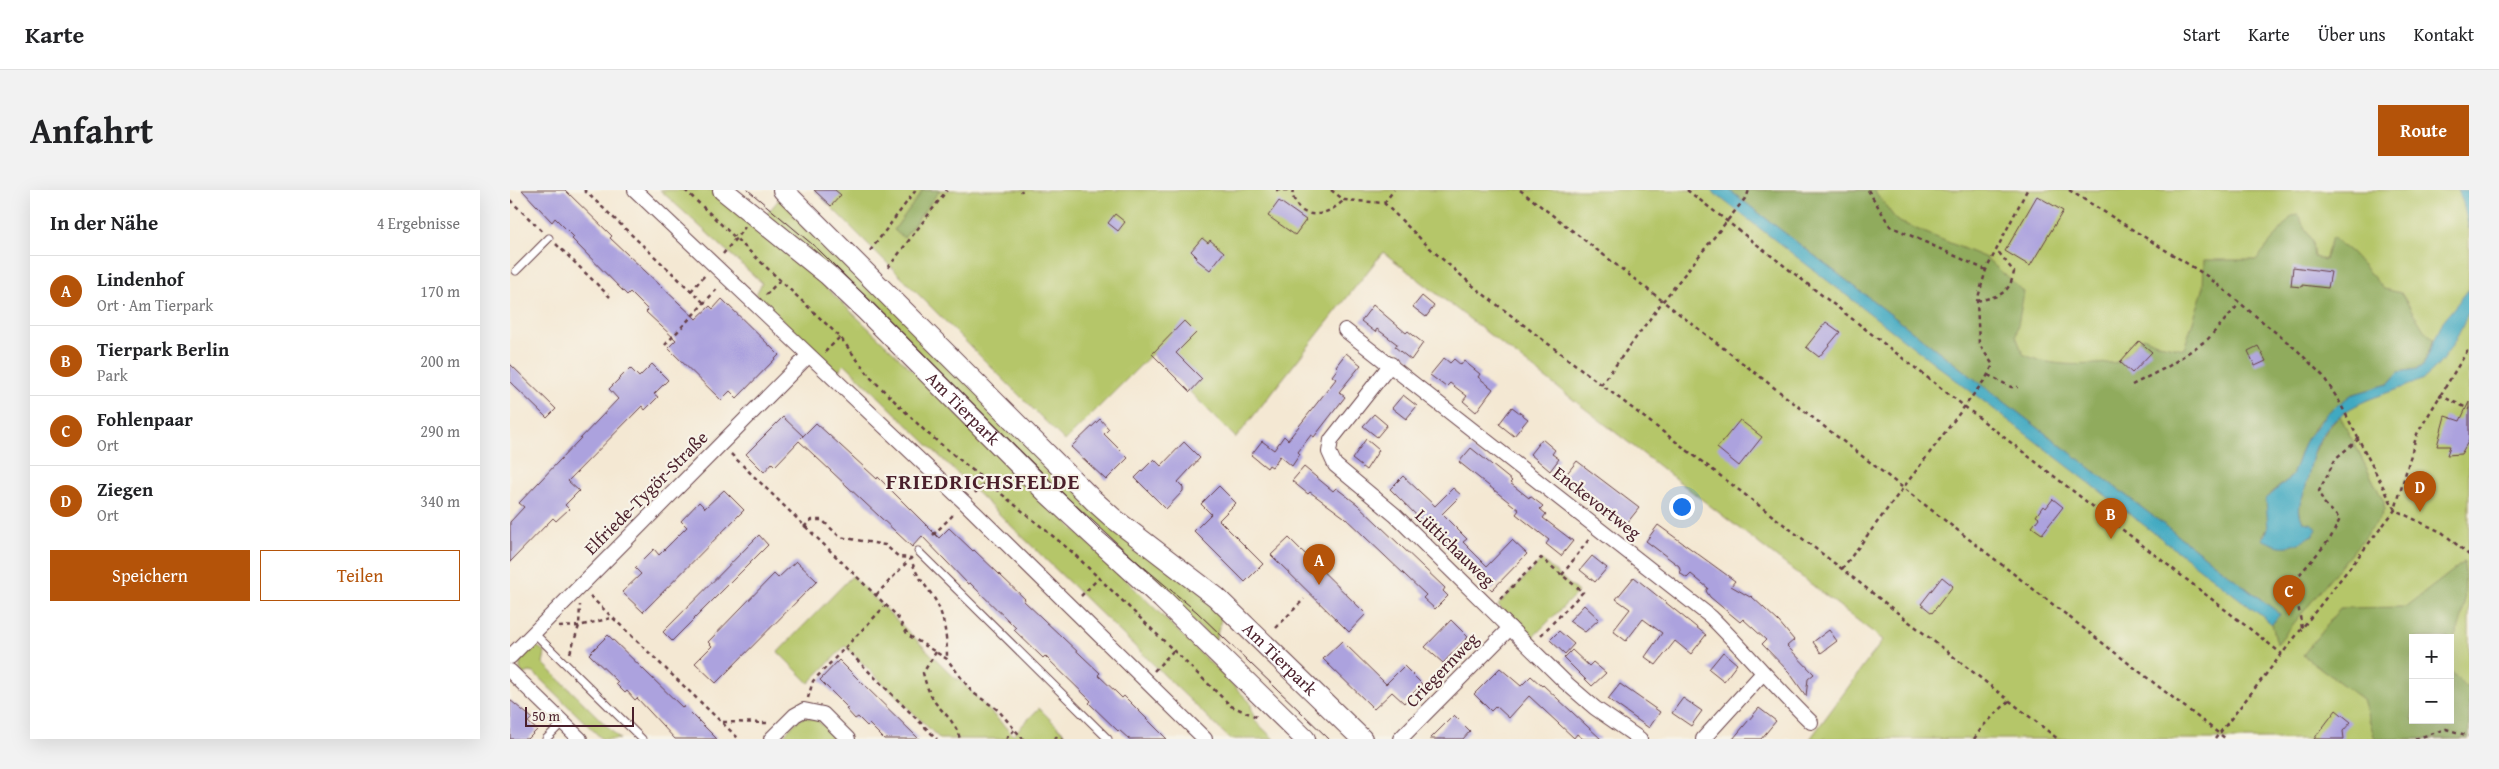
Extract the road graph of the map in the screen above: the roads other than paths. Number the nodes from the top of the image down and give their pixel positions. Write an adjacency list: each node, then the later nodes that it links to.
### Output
1 (635, 190): 7 (street)
2 (723, 190): 24 (main road, Am Tierpark)
3 (783, 190): 25 (main road, Am Tierpark)
4 (549, 238): 5 (lane)
5 (516, 272)
6 (1345, 330): 8 (street, Enckevortweg)
7 (811, 359): 11 (street, Elfriede-Tygör-Straße); 23 (street)
8 (1390, 364): 10 (street, Lüttichauweg); 14 (street, Enckevortweg)
9 (918, 552): 22 (lane)
10 (1510, 628): 26 (street, Criegernweg); 27 (street, Lüttichauweg)
11 (536, 631): 12 (street, Elfriede-Tygör-Straße); 19 (lane)
12 (510, 657)
13 (510, 671): 15 (street)
14 (1763, 673): 16 (street, Enckevortweg); 28 (street)
15 (563, 722): 17 (lane); 18 (street)
16 (1811, 722)
17 (546, 739)
18 (580, 739)
19 (642, 739)
20 (771, 739): 21 (street)
21 (848, 739)
22 (1108, 739)
23 (1205, 739)
24 (1304, 739)
25 (1362, 739)
26 (1400, 739)
27 (1640, 739)
28 (1703, 739)

